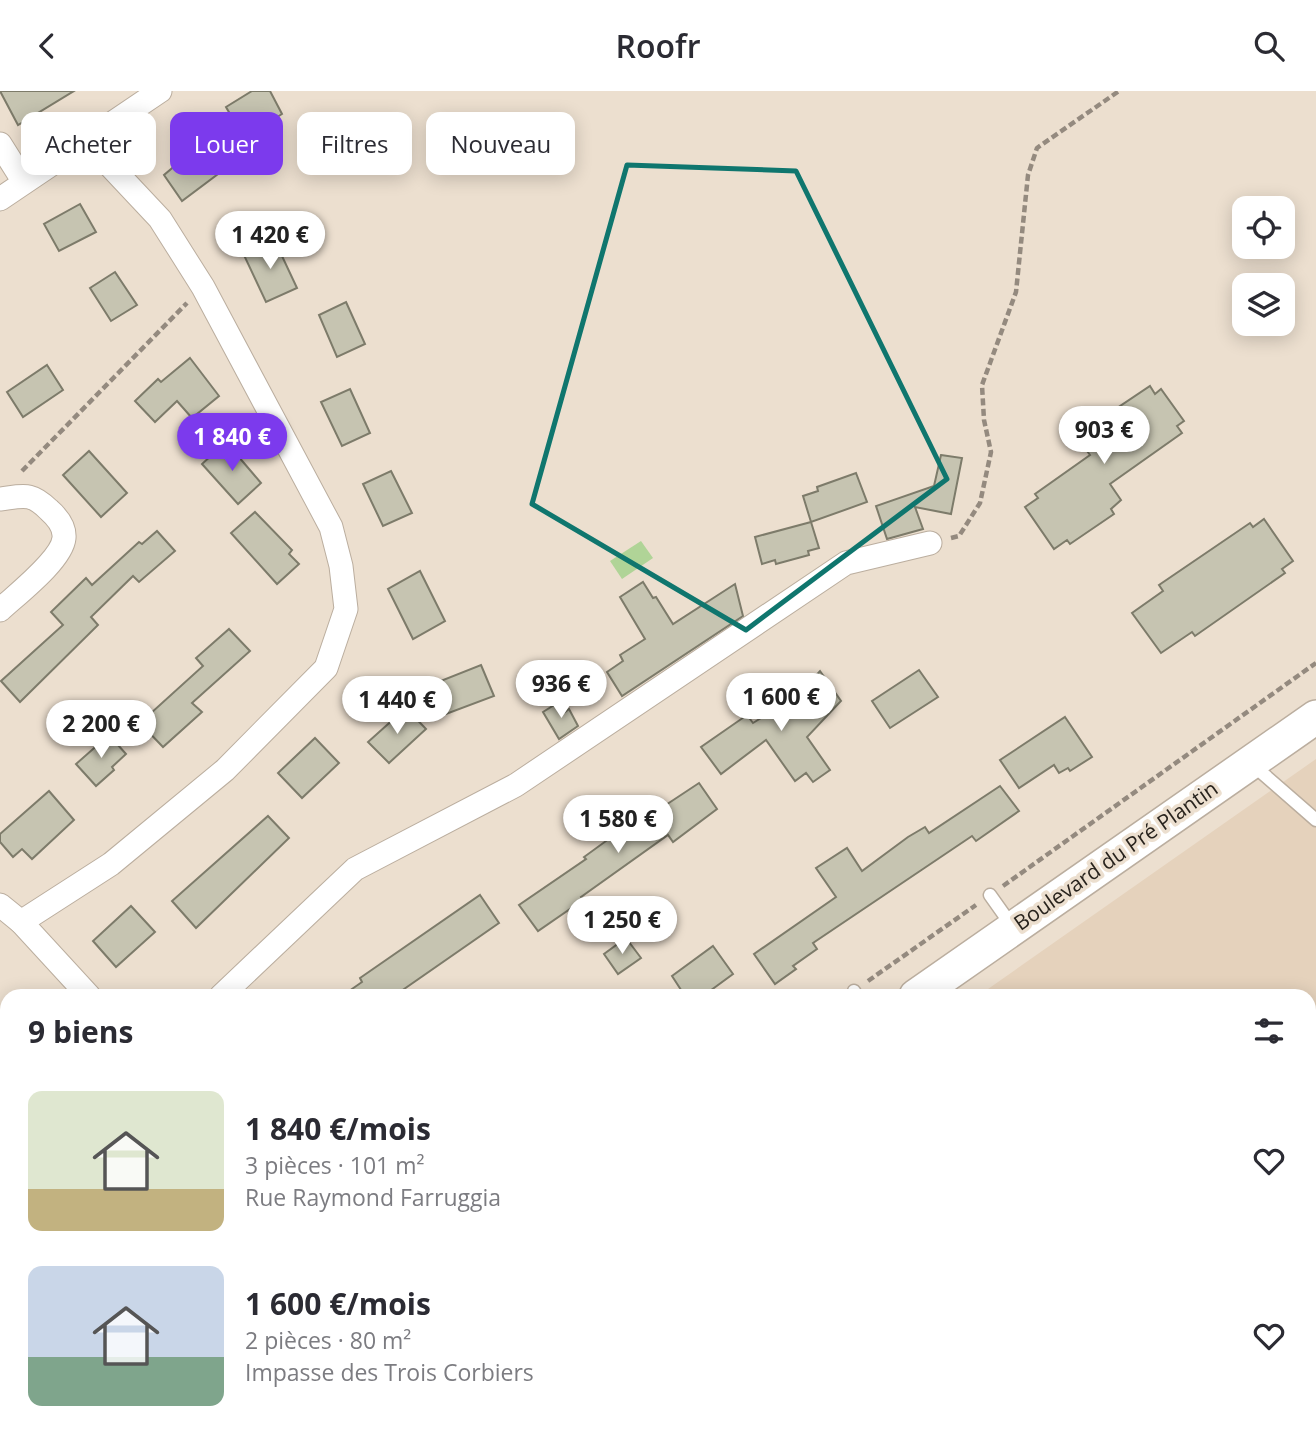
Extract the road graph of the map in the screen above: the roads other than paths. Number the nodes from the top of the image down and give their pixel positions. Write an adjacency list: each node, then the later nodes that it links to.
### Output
1 (160, 91): 2 (street)
2 (129, 112)
3 (0, 144): 6 (street)
4 (35, 175): 6 (street)
5 (119, 175): 16 (street)
6 (24, 182): 7 (street)
7 (0, 198)
8 (0, 499): 10 (street)
9 (930, 543): 19 (street)
10 (0, 610)
11 (1316, 716): 12 (street, Boulevard du Pré Plantin)
12 (1249, 762): 13 (lane); 17 (street, Boulevard du Pré Plantin)
13 (1316, 820)
14 (990, 895): 17 (lane)
15 (0, 905): 16 (street)
16 (20, 922): 18 (street)
17 (1013, 928): 20 (street, Boulevard du Pré Plantin)
18 (82, 989)
19 (228, 989)
20 (926, 989)

